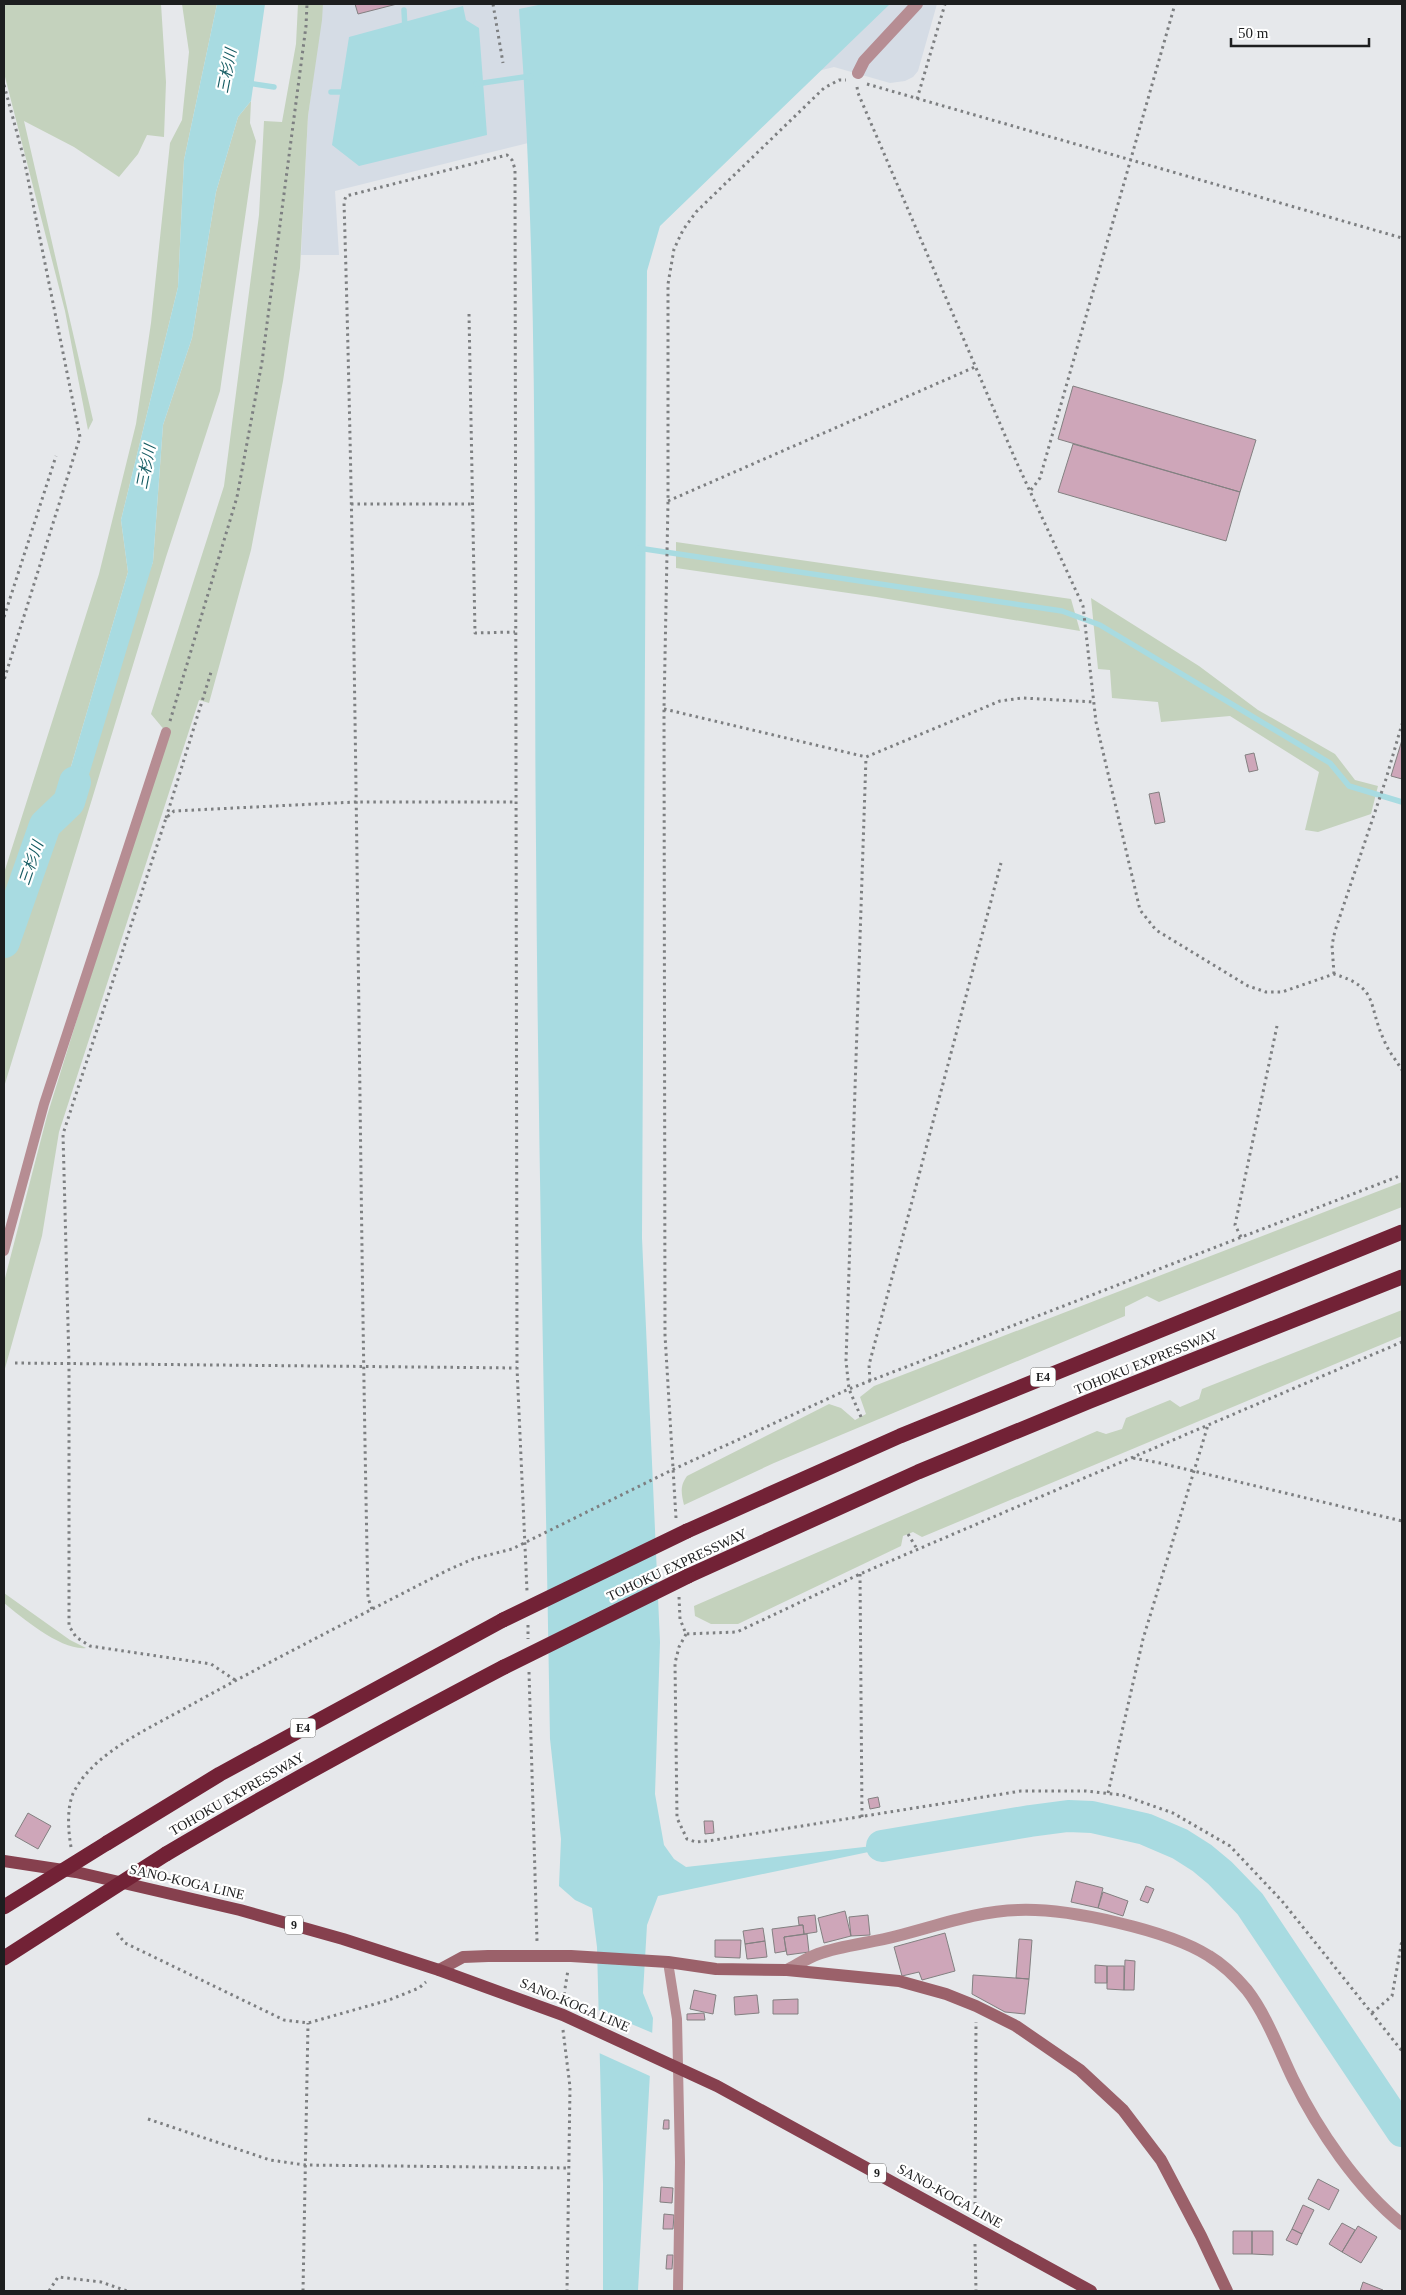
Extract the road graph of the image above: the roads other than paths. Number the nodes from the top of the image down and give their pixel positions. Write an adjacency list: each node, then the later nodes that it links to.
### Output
1 (917, 4): 2 (street)
2 (857, 79)
3 (166, 732): 5 (lane)
4 (1402, 1232): 8 (highway, TOHOKU EXPRESSWAY / E4, bridge)
5 (4, 1252)
6 (1402, 1277): 9 (highway, TOHOKU EXPRESSWAY, bridge)
7 (4, 1861): 11 (main road, SANO-KOGA LINE / 9)
8 (4, 1907)
9 (4, 1958)
10 (668, 1962): 11 (street); 12 (street); 13 (lane)
11 (439, 1970): 13 (main road, SANO-KOGA LINE / 9)
12 (787, 1970): 14 (street); 17 (street)
13 (678, 2066): 15 (lane); 16 (main road, SANO-KOGA LINE / 9)
14 (1402, 2224)
15 (678, 2291)
16 (1090, 2291)
17 (1227, 2291)

